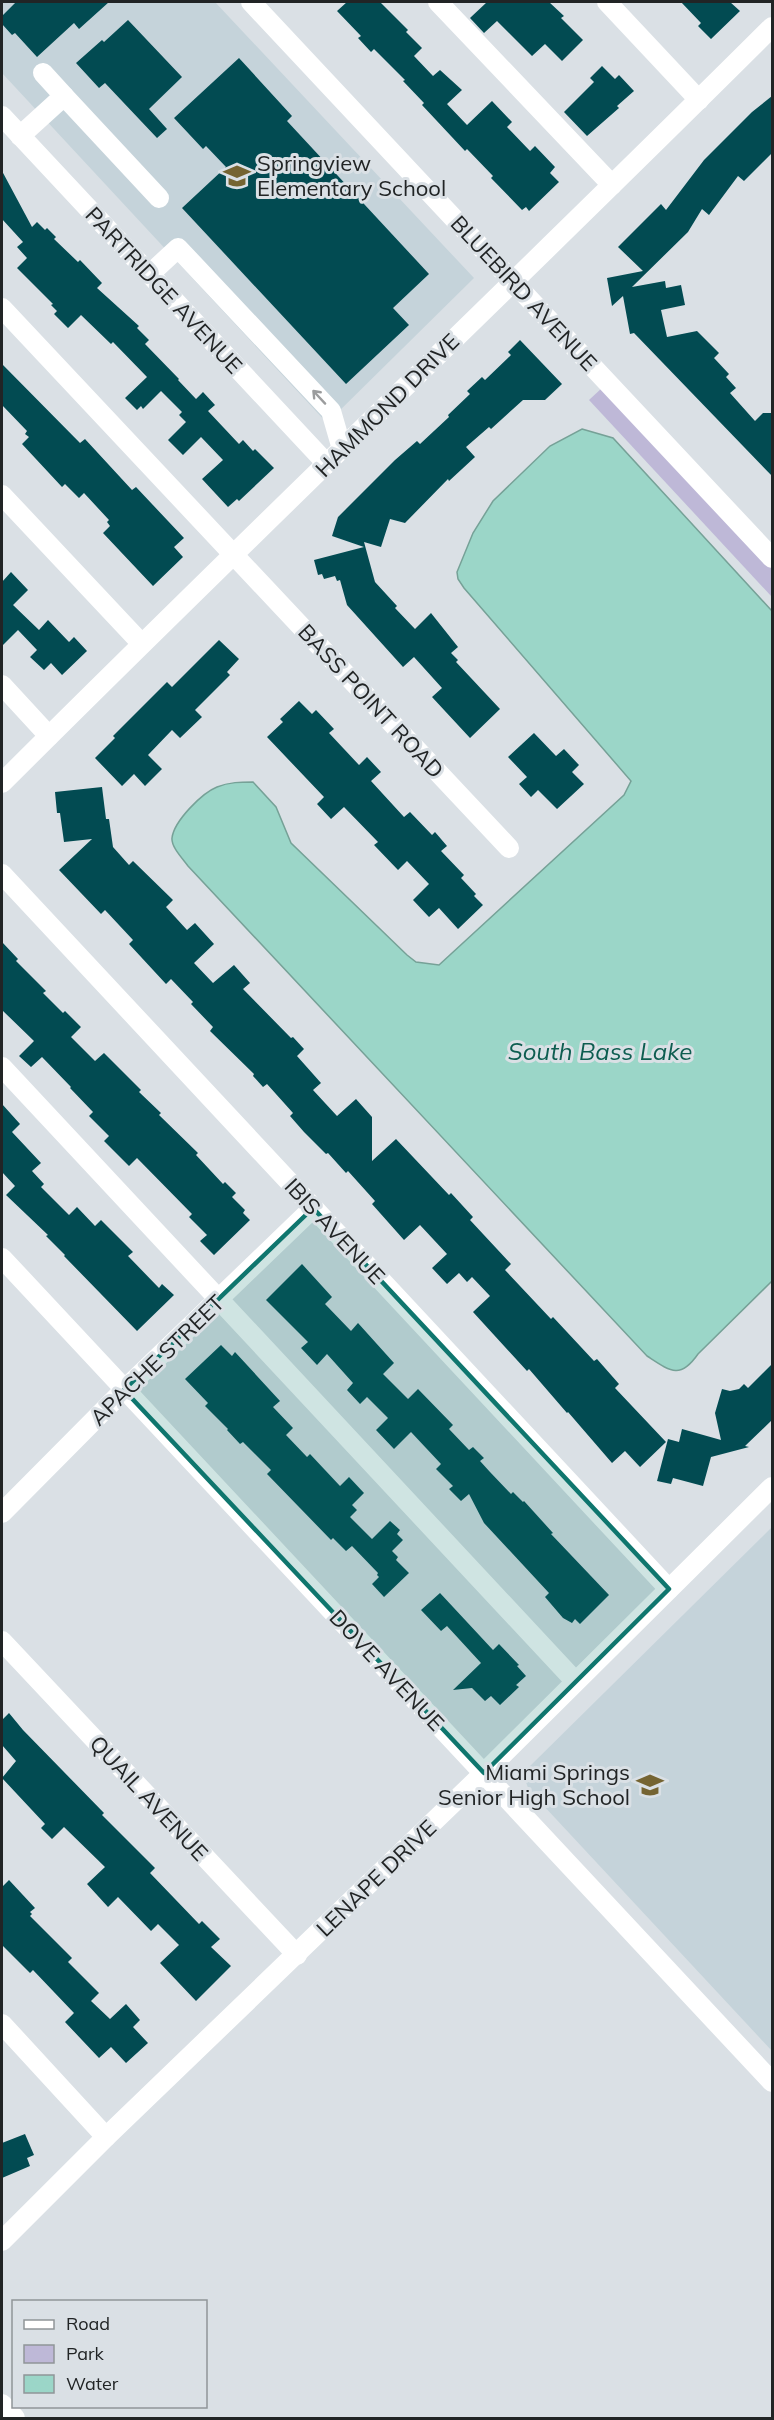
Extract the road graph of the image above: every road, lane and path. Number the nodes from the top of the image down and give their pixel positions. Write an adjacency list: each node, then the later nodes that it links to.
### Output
1 (251, 2): 13 (street, BLUEBIRD AVENUE)
2 (438, 2): 10 (street)
3 (607, 2): 7 (street)
4 (772, 27): 7 (street, HAMMOND DRIVE)
5 (44, 73): 6 (street)
6 (64, 96): 9 (street); 11 (street)
7 (699, 100): 10 (street, HAMMOND DRIVE)
8 (2, 116): 9 (street, PARTRIDGE AVENUE)
9 (20, 136): 12 (street, PARTRIDGE AVENUE)
10 (612, 184): 13 (street, HAMMOND DRIVE)
11 (159, 198)
12 (150, 274): 15 (street, one-way to 12); 16 (street, PARTRIDGE AVENUE)
13 (512, 281): 15 (street, HAMMOND DRIVE); 19 (street, BLUEBIRD AVENUE)
14 (2, 308): 18 (street, BASS POINT ROAD)
15 (342, 449): 16 (street, HAMMOND DRIVE)
16 (327, 464): 18 (street, HAMMOND DRIVE)
17 (2, 495): 20 (street)
18 (232, 554): 20 (street, HAMMOND DRIVE); 24 (street, BASS POINT ROAD)
19 (772, 558)
20 (141, 643): 22 (street, HAMMOND DRIVE)
21 (2, 685): 22 (street)
22 (49, 736): 23 (street, HAMMOND DRIVE)
23 (2, 783)
24 (509, 848)
25 (2, 874): 27 (street, IBIS AVENUE)
26 (2, 1067): 29 (street)
27 (313, 1208): 29 (street, APACHE STREET); 33 (street, IBIS AVENUE)
28 (2, 1258): 30 (street, DOVE AVENUE)
29 (219, 1299): 30 (street, APACHE STREET); 35 (street)
30 (124, 1390): 32 (street, APACHE STREET); 36 (street, DOVE AVENUE)
31 (772, 1487): 33 (street, LENAPE DRIVE)
32 (2, 1513)
33 (669, 1589): 35 (street, LENAPE DRIVE)
34 (2, 1641): 37 (street, QUAIL AVENUE)
35 (575, 1682): 36 (street, LENAPE DRIVE)
36 (484, 1773): 37 (street, LENAPE DRIVE); 39 (street, DOVE AVENUE)
37 (297, 1955): 40 (street, LENAPE DRIVE)
38 (2, 2024): 40 (street)
39 (772, 2082)
40 (106, 2137): 41 (street, LENAPE DRIVE)
41 (2, 2241)
42 (2, 2404): 43 (street)
43 (15, 2418)

